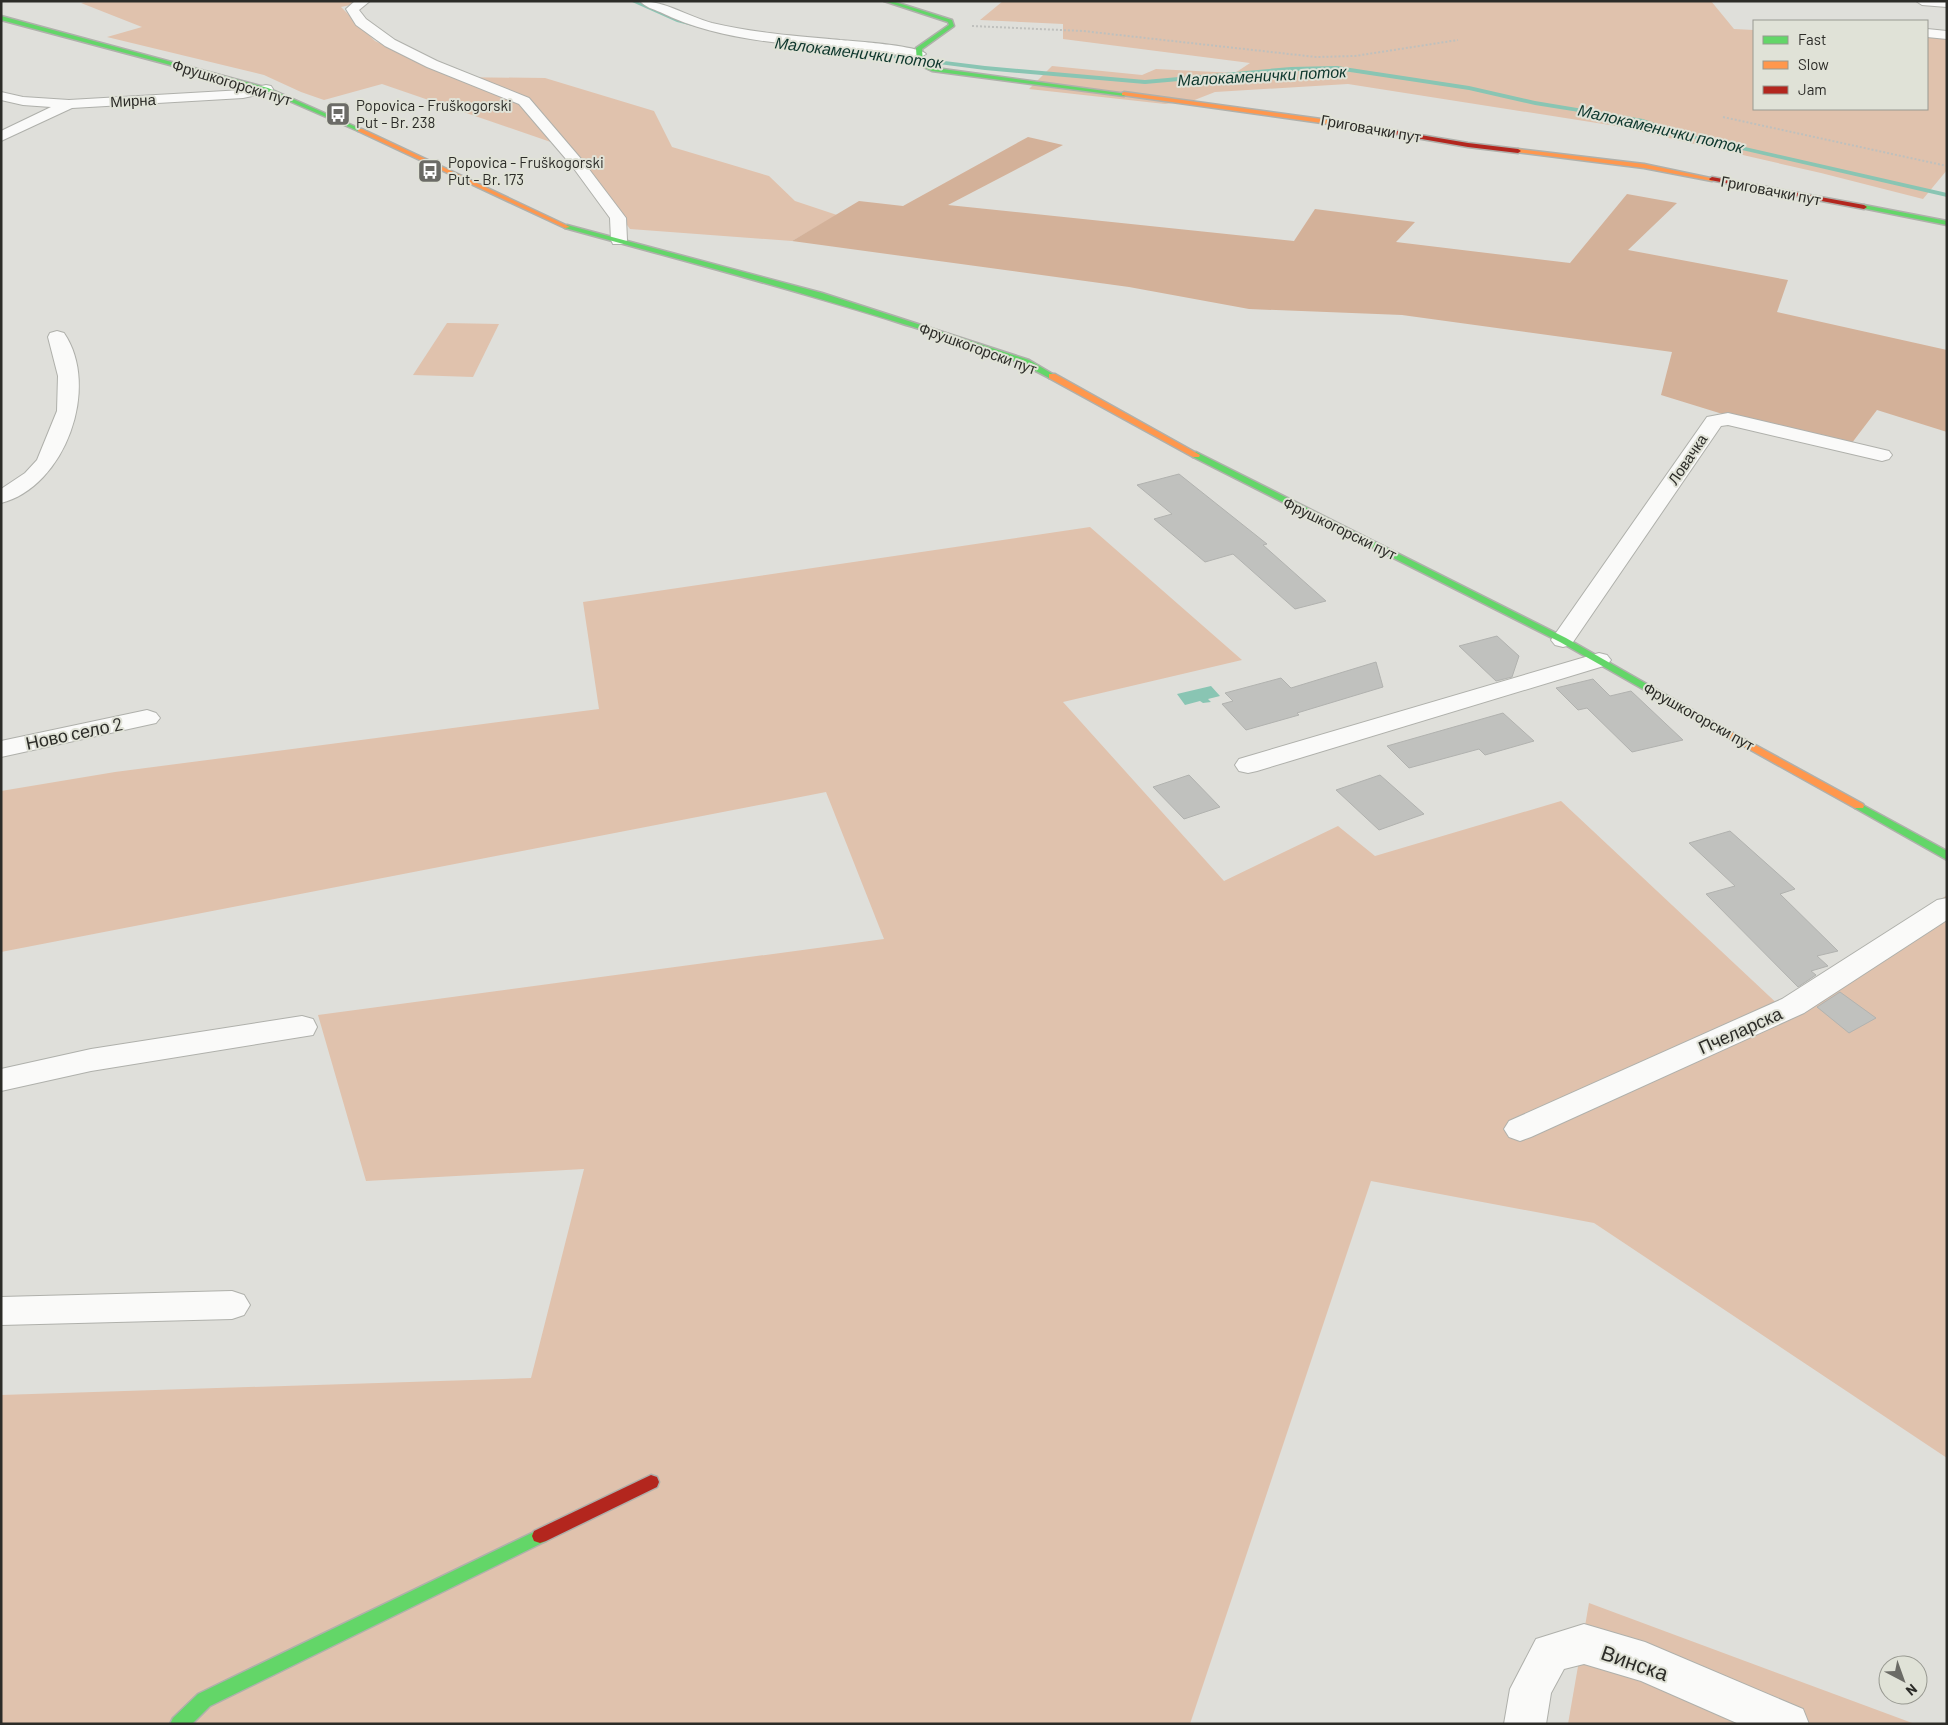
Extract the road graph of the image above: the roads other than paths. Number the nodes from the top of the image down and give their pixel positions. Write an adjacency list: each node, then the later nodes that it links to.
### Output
1 (646, 1): 9 (street)
2 (886, 1): 9 (street)
3 (1922, 1): 4 (street)
4 (1947, 3)
5 (358, 5): 15 (street)
6 (1, 18): 10 (street, Фрушкогорски пут)
7 (1928, 33): 8 (street)
8 (1947, 35)
9 (920, 59): 14 (street, Григовачки пут)
10 (266, 89): 12 (street, Мирна); 15 (street, Фрушкогорски пут)
11 (1, 96): 12 (street, Мирна)
12 (68, 104): 13 (street)
13 (1, 137)
14 (1947, 223)
15 (619, 240): 19 (street, Фрушкогорски пут)
16 (57, 337): 18 (street)
17 (1882, 455): 19 (street, Ловачка)
18 (1, 497)
19 (1563, 640): 20 (street, Фрушкогорски пут)
20 (1599, 660): 23 (street); 24 (street, Фрушкогорски пут)
21 (147, 718): 22 (street, Ново село 2)
22 (1, 749)
23 (1248, 765)
24 (1947, 856)
25 (1947, 907): 28 (street, Пчеларска)
26 (302, 1027): 27 (street)
27 (1, 1080)
28 (1520, 1128)
29 (232, 1305): 30 (street)
30 (1, 1311)
31 (651, 1482): 32 (street)
32 (179, 1724)
33 (1525, 1724): 34 (street, Винска)
34 (1788, 1724)

